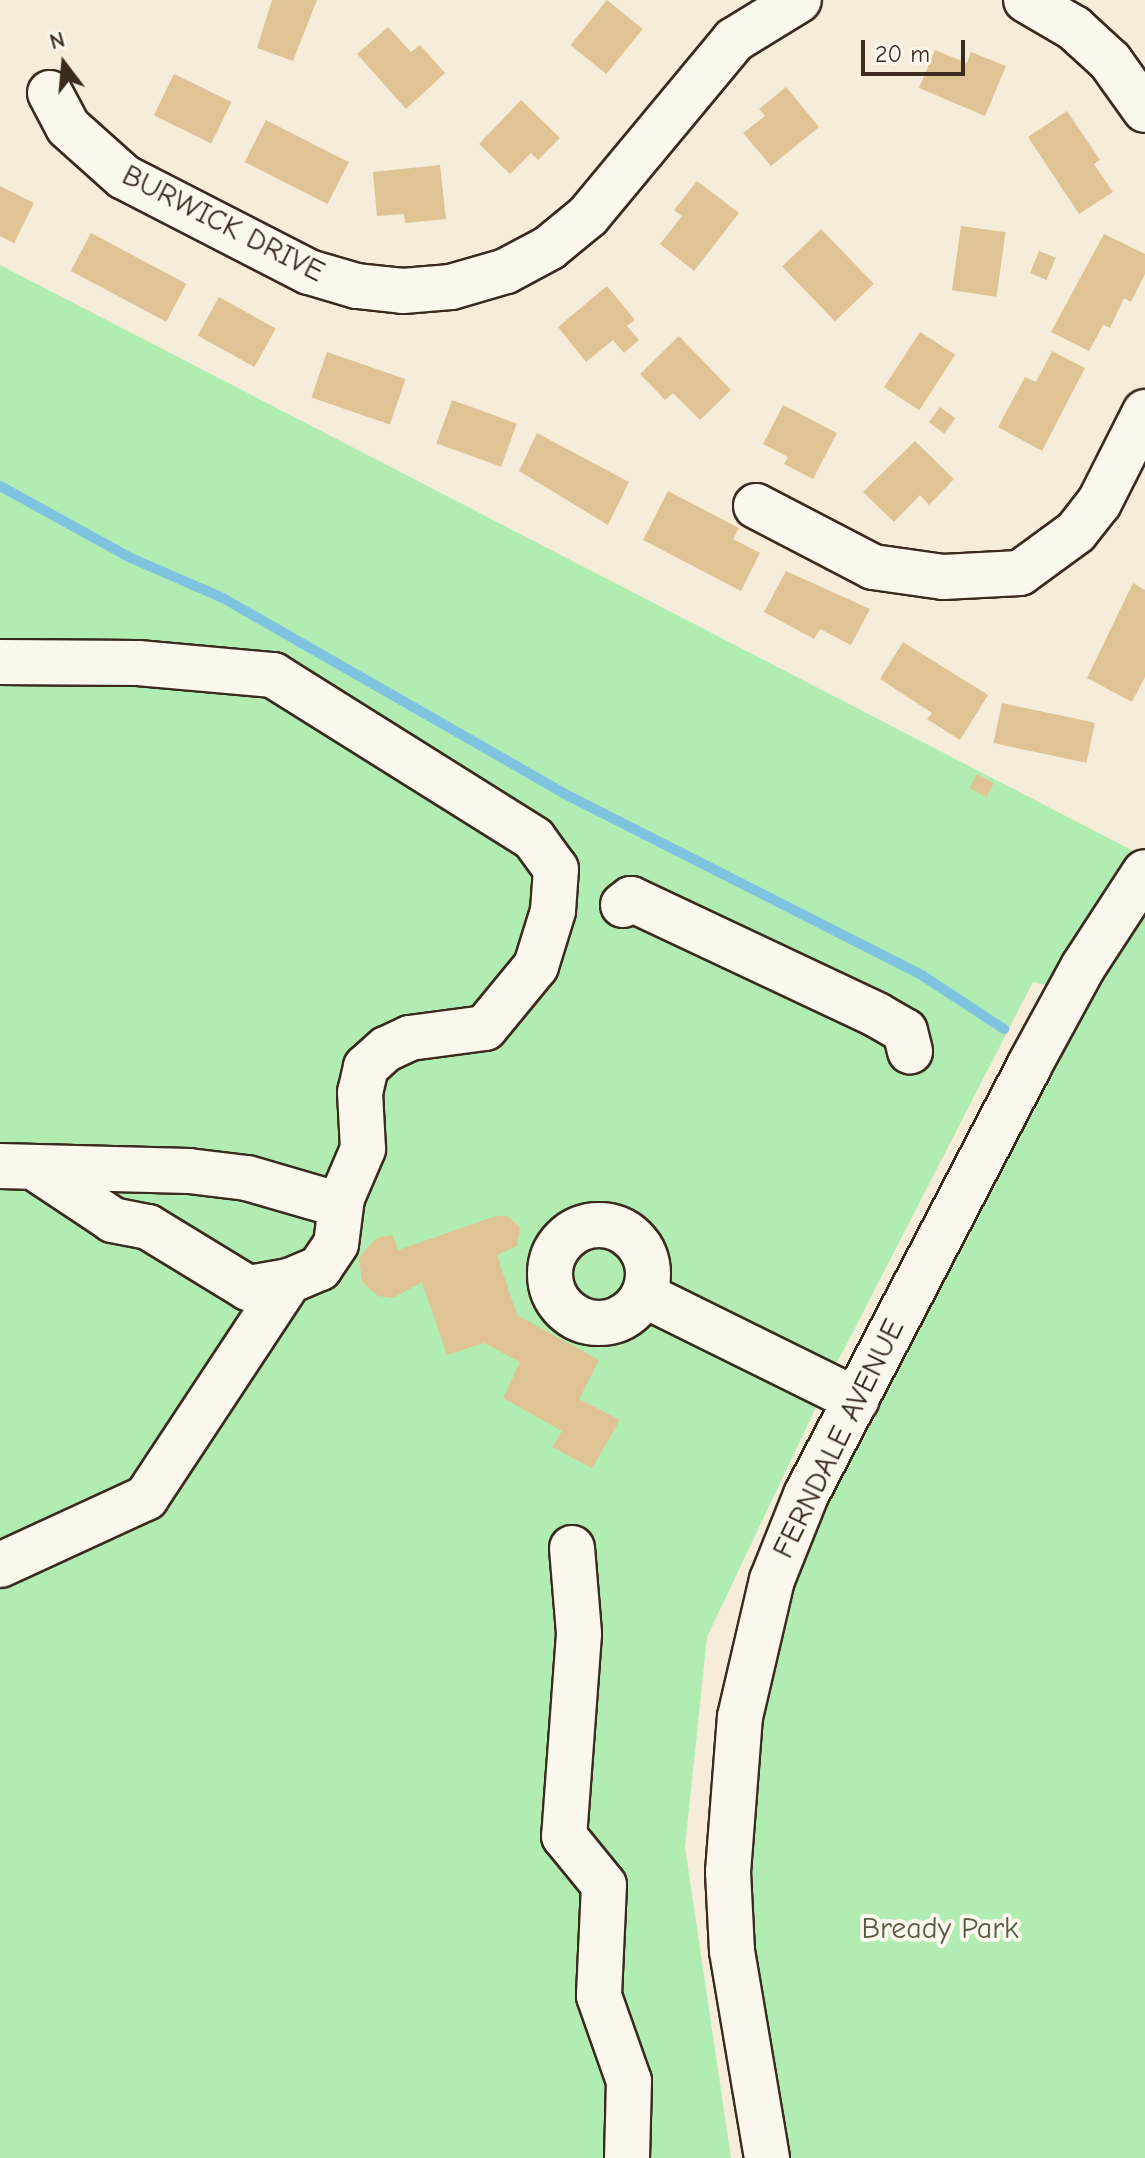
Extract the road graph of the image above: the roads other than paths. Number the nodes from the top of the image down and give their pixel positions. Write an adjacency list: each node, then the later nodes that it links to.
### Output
1 (799, 0): 3 (street, BURWICK DRIVE)
2 (1026, 0): 4 (street)
3 (50, 93)
4 (1145, 110)
5 (1145, 412): 6 (street)
6 (756, 506)
7 (0, 662): 12 (street)
8 (1145, 872): 15 (street, FERNDALE AVENUE)
9 (623, 905): 10 (street)
10 (910, 1051)
11 (18, 1167): 12 (street); 13 (street)
12 (342, 1198): 13 (street)
13 (289, 1281): 17 (street)
14 (644, 1295): 15 (street)
15 (856, 1400): 19 (street, FERNDALE AVENUE)
16 (572, 1548): 18 (street)
17 (0, 1565)
18 (627, 2158)
19 (767, 2158)

